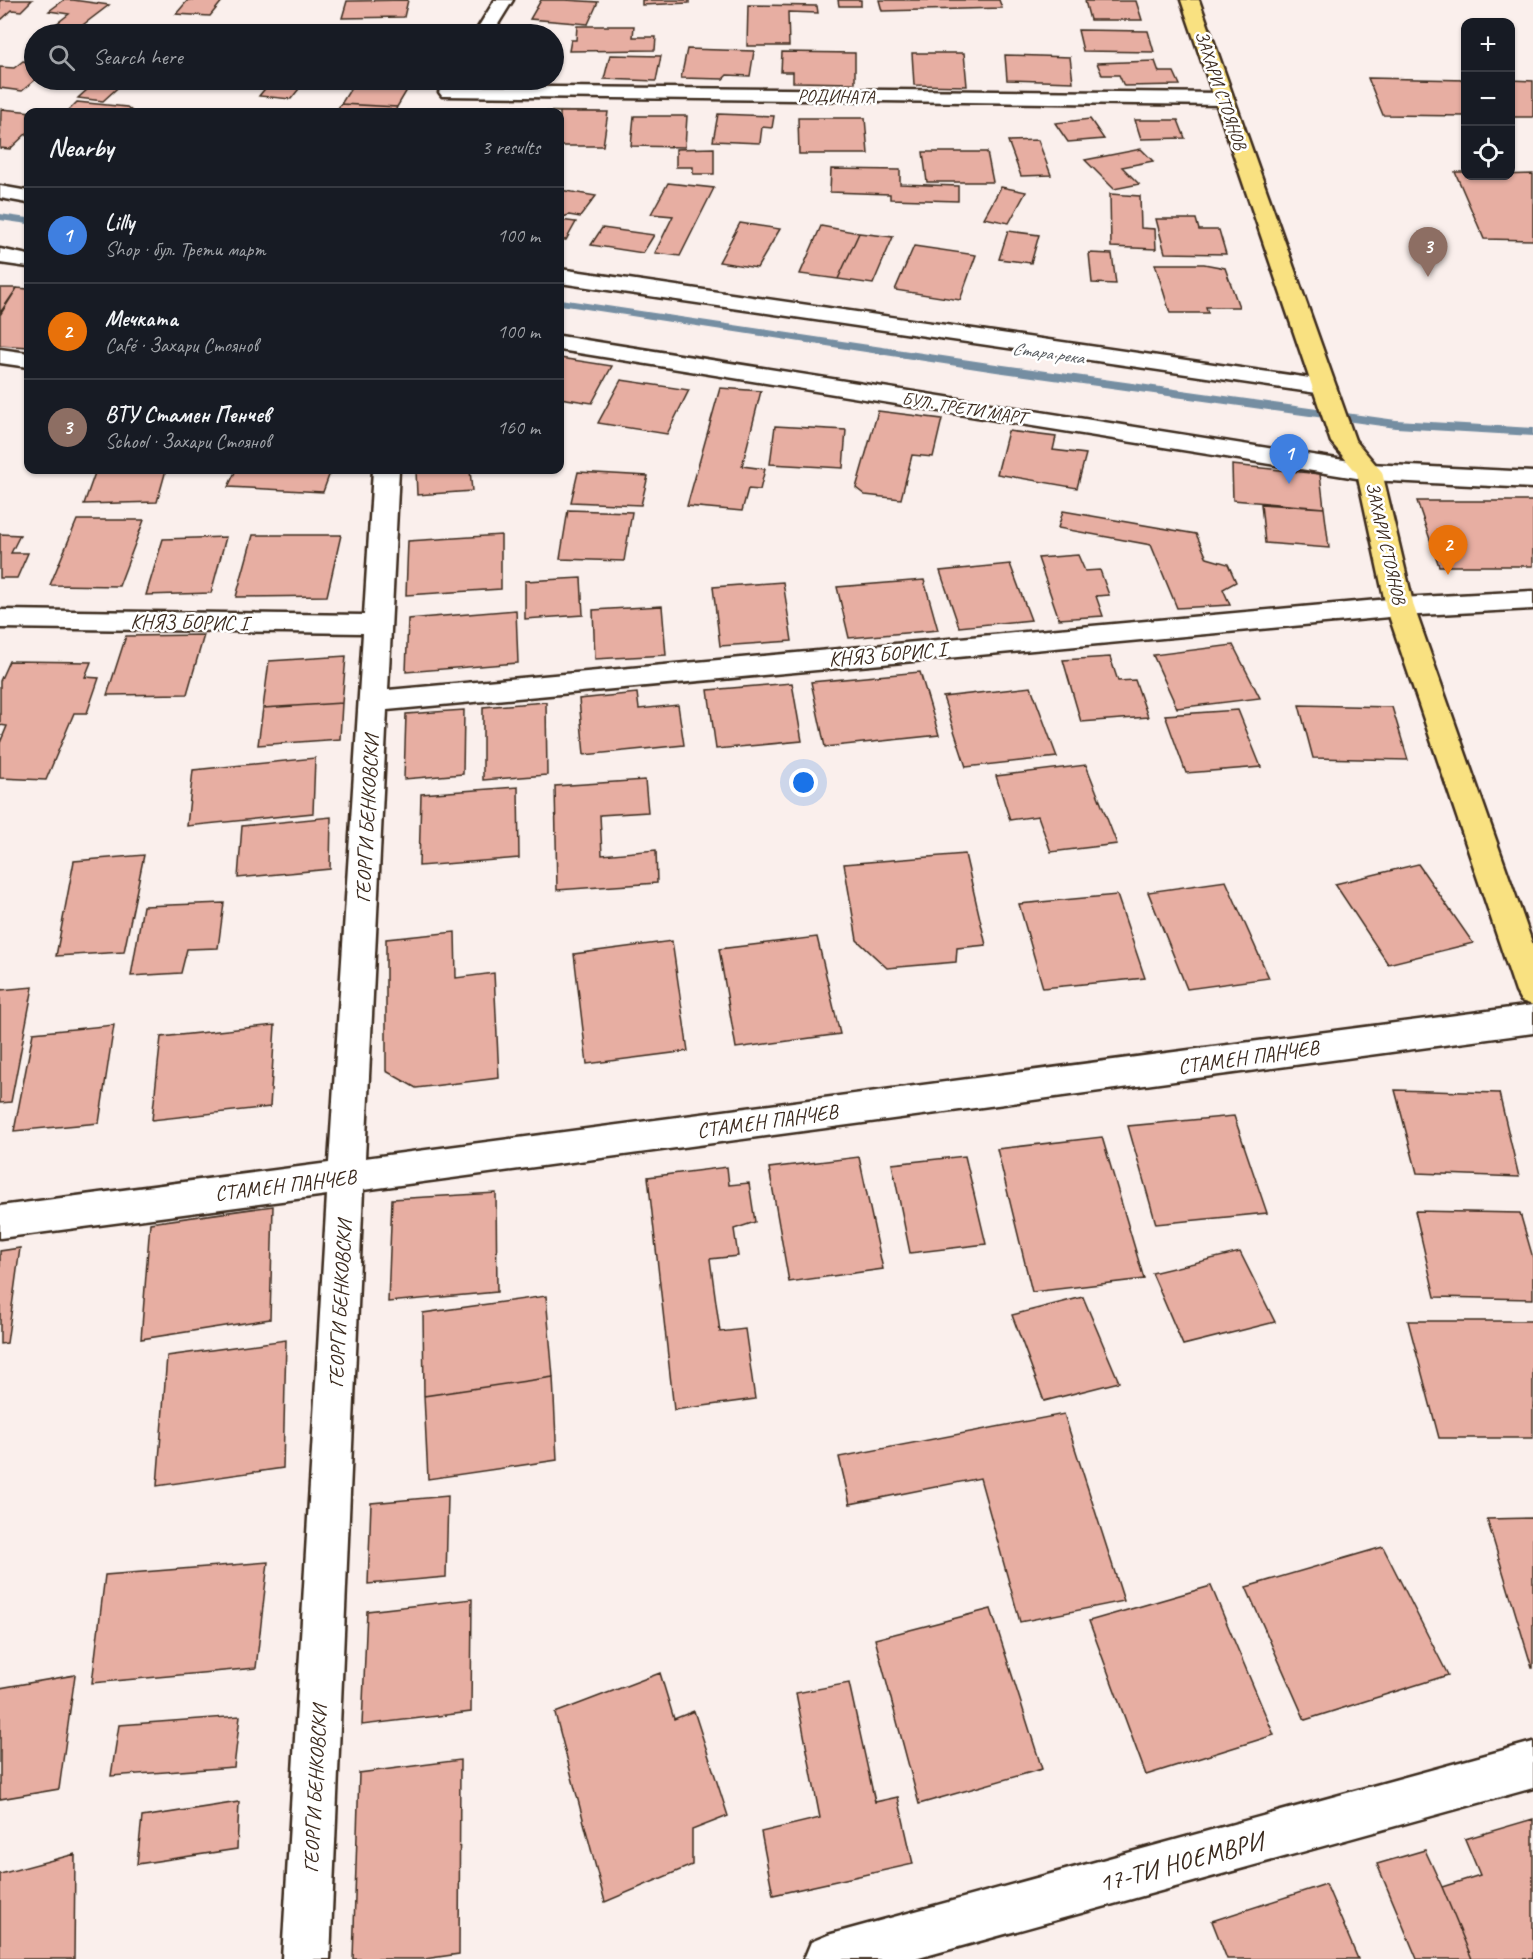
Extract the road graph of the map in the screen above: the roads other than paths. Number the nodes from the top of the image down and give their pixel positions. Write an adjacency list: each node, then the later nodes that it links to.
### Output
1 (504, 0): 3 (street)
2 (1190, 0): 6 (main road, ЗАХАРИ СТОЯНОВ)
3 (489, 24)
4 (564, 88): 6 (street, РОДИНАТА)
5 (450, 90): 7 (street)
6 (1224, 99): 16 (main road, ЗАХАРИ СТОЯНОВ)
7 (439, 108)
8 (0, 192): 9 (street)
9 (24, 196)
10 (0, 256): 11 (street)
11 (24, 260)
12 (564, 277): 16 (street)
13 (564, 344): 17 (street, БУЛ. ТРЕТИ МАРТ)
14 (0, 356): 15 (street)
15 (24, 359)
16 (1326, 392): 17 (main road, ЗАХАРИ СТОЯНОВ)
17 (1369, 472): 19 (street, БУЛ. ТРЕТИ МАРТ); 21 (main road, ЗАХАРИ СТОЯНОВ)
18 (386, 474): 23 (street, ГЕОРГИ БЕНКОВСКИ)
19 (1533, 480)
20 (1533, 600): 21 (street, КНЯЗ БОРИС I)
21 (1400, 607): 24 (street, КНЯЗ БОРИС I); 25 (main road, ЗАХАРИ СТОЯНОВ)
22 (0, 619): 23 (street, КНЯЗ БОРИС I)
23 (378, 624): 24 (street, ГЕОРГИ БЕНКОВСКИ)
24 (374, 701): 27 (street, ГЕОРГИ БЕНКОВСКИ)
25 (1533, 992)
26 (1533, 1019): 27 (street, СТАМЕН ПАНЧЕВ)
27 (346, 1177): 28 (street, СТАМЕН ПАНЧЕВ); 30 (street, ГЕОРГИ БЕНКОВСКИ)
28 (0, 1222)
29 (1533, 1765): 31 (street, 17-ТИ НОЕМВРИ)
30 (306, 1959)
31 (828, 1959)

